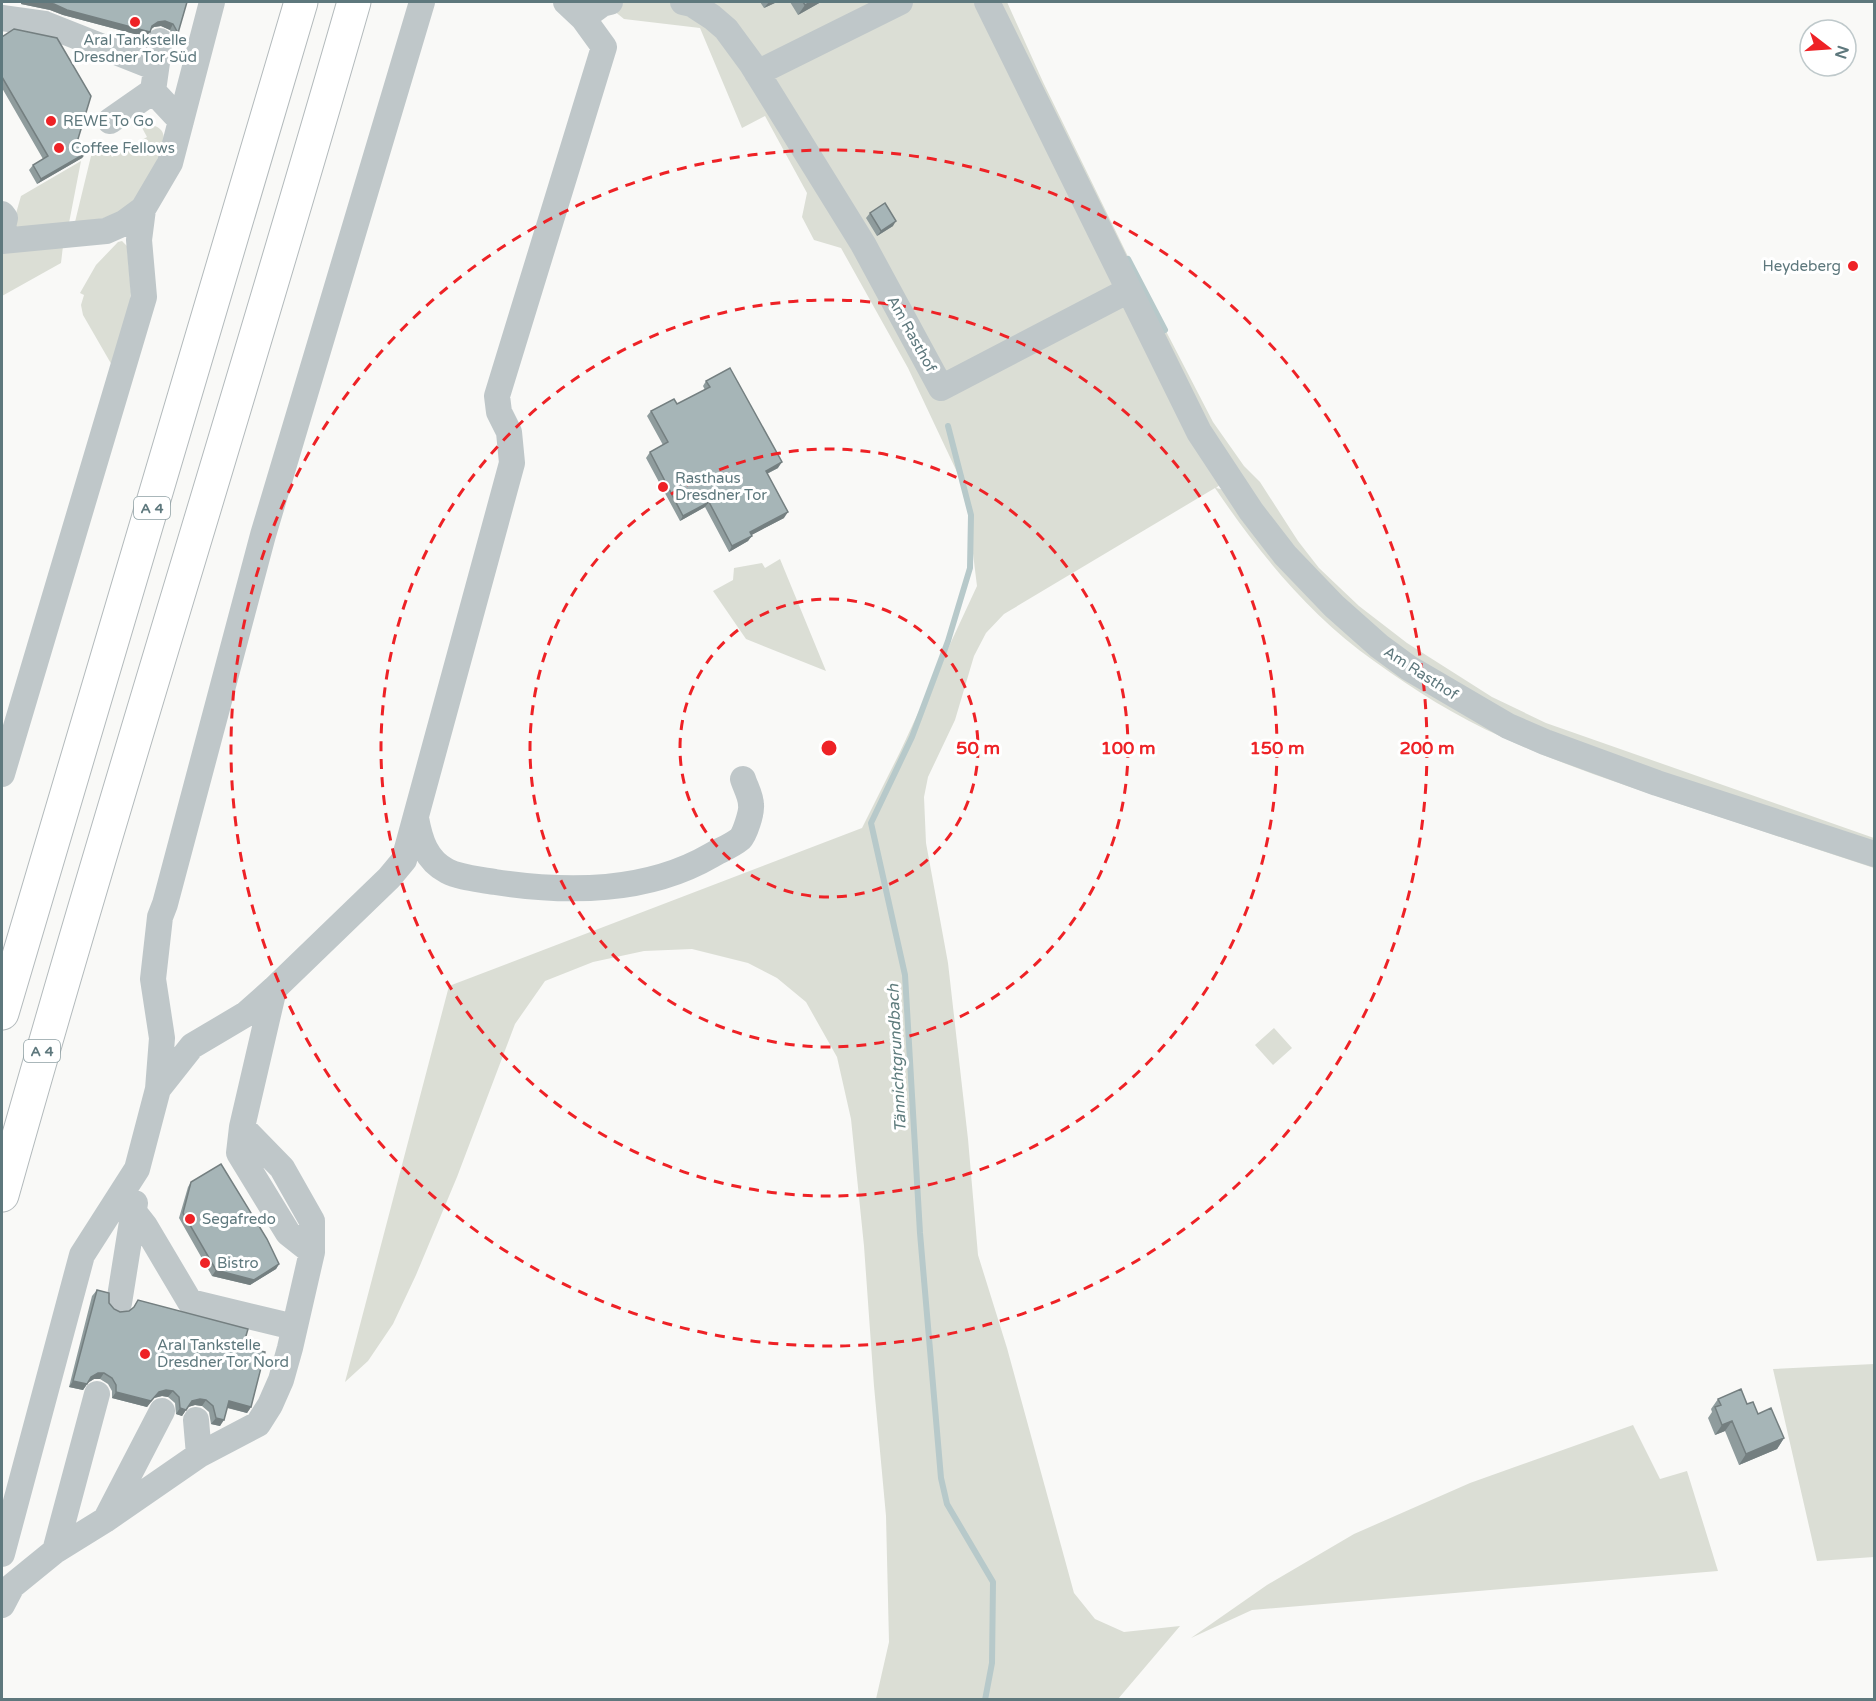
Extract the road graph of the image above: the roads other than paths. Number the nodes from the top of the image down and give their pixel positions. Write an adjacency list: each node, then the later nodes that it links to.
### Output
1 (212, 2): 15 (lane)
2 (302, 2): 26 (highway, A 4)
3 (354, 2): 29 (highway, A 4)
4 (422, 2): 27 (lane)
5 (610, 2): 9 (lane)
6 (683, 2): 12 (lane)
7 (900, 2): 12 (lane)
8 (987, 2): 20 (lane, Am Rasthof)
9 (574, 10): 23 (lane)
10 (2, 18): 13 (lane)
11 (160, 41): 13 (lane)
12 (754, 68): 20 (lane, Am Rasthof)
13 (155, 80): 14 (lane); 15 (lane)
14 (110, 121)
15 (181, 121): 16 (lane)
16 (143, 209): 19 (lane); 21 (lane)
17 (2, 214): 18 (lane)
18 (2, 231)
19 (2, 241)
20 (1129, 290): 24 (lane, Am Rasthof)
21 (2, 774)
22 (743, 779): 23 (lane)
23 (416, 818): 25 (lane)
24 (1875, 854)
25 (274, 989): 27 (lane); 32 (lane)
26 (2, 1013)
27 (158, 1089): 28 (lane)
28 (137, 1169): 30 (lane); 39 (lane)
29 (2, 1195)
30 (134, 1212): 31 (lane); 32 (lane)
31 (120, 1303)
32 (294, 1327): 36 (lane)
33 (97, 1394): 38 (lane)
34 (162, 1411): 37 (lane)
35 (196, 1420): 36 (lane)
36 (199, 1455): 37 (lane)
37 (105, 1520): 38 (lane)
38 (55, 1551): 40 (lane)
39 (2, 1554)
40 (2, 1605)

